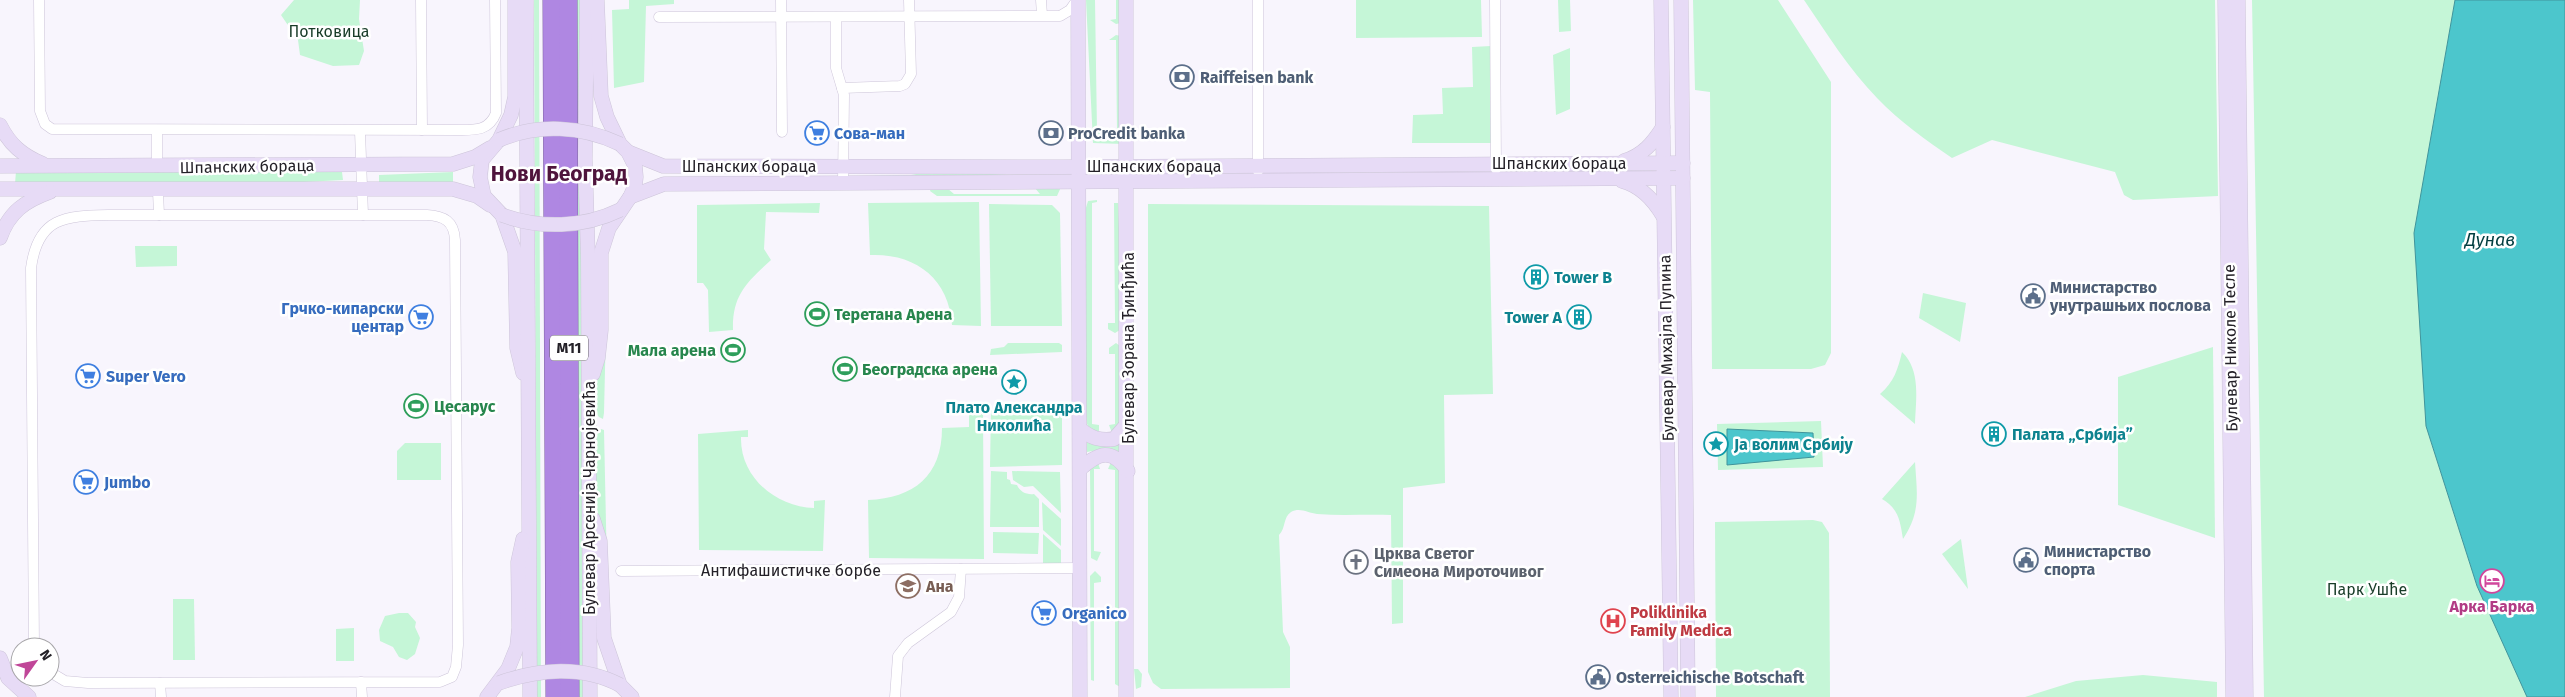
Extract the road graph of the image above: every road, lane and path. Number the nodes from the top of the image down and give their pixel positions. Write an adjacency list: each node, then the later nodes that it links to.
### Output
1 (39, 0): 32 (street)
2 (422, 0): 31 (street)
3 (495, 0): 31 (street)
4 (515, 0): 35 (street)
5 (526, 0): 69 (street)
6 (552, 0): 93 (highway, M11)
7 (568, 0): 94 (highway, Булевар Арсенија Чарнојевића / M11)
8 (587, 0): 68 (street, Булевар Арсенија Чарнојевића)
9 (597, 0): 36 (street)
10 (781, 0): 26 (street)
11 (909, 0): 23 (street)
12 (1041, 0): 21 (street)
13 (1078, 0): 24 (street); 27 (street)
14 (1126, 0): 44 (street, Булевар Зорана Ђинђића)
15 (1258, 0): 45 (street)
16 (1496, 0): 40 (street)
17 (1661, 0): 30 (street, Булевар Михајла Пупина)
18 (1681, 0): 37 (street, Булевар Михајла Пупина)
19 (2225, 0): 101 (street, Булевар Николе Тесле)
20 (2238, 0): 102 (street, Булевар Николе Тесле)
21 (1042, 15): 23 (street); 24 (street)
22 (836, 16): 23 (street); 26 (street); 28 (street)
23 (909, 16): 28 (street)
24 (1060, 16): 27 (street)
25 (659, 17): 26 (street)
26 (781, 17): 34 (street)
27 (1078, 32): 48 (street)
28 (842, 88): 43 (street)
29 (0, 125): 46 (street)
30 (1663, 126): 38 (street); 39 (street, Булевар Михајла Пупина)
31 (422, 130): 33 (street)
32 (157, 131): 33 (street); 47 (street)
33 (360, 131): 41 (street)
34 (782, 132)
35 (494, 144): 36 (street, bridge); 41 (street, Шпанских бораца); 61 (street)
36 (624, 148): 43 (street, Шпанских бораца); 60 (street)
37 (1683, 162): 39 (street, Шпанских бораца); 50 (street, Булевар Михајла Пупина)
38 (1617, 163): 39 (street, Шпанских бораца); 40 (street, Шпанских бораца)
39 (1664, 163): 49 (street, Булевар Михајла Пупина)
40 (1496, 164): 45 (street, Шпанских бораца); 51 (street)
41 (361, 165): 47 (street, Шпанских бораца); 58 (street)
42 (0, 166): 46 (street, Шпанских бораца)
43 (843, 166): 48 (street, Шпанских бораца); 55 (street)
44 (1128, 166): 45 (street, Шпанских бораца); 48 (street, Шпанских бораца); 53 (street, Булевар Зорана Ђинђића)
45 (1258, 166): 54 (street)
46 (56, 167): 47 (street, Шпанских бораца)
47 (157, 167)
48 (1080, 174): 53 (street, Шпанских бораца); 55 (street, Шпанских бораца); 71 (street)
49 (1664, 178): 50 (street, Шпанских бораца); 52 (street, Шпанских бораца); 66 (street, Булевар Михајла Пупина)
50 (1683, 178): 73 (street, Булевар Михајла Пупина)
51 (1496, 179): 52 (street, Шпанских бораца); 54 (street, Шпанских бораца)
52 (1616, 179): 66 (street)
53 (1127, 181): 54 (street, Шпанских бораца); 70 (street, Булевар Зорана Ђинђића)
54 (1258, 181)
55 (843, 183): 60 (street, Шпанских бораца)
56 (0, 189): 57 (street, Шпанских бораца)
57 (56, 189): 59 (street, Шпанских бораца); 67 (street)
58 (362, 189): 59 (street, Шпанских бораца); 61 (street, Шпанских бораца); 64 (street)
59 (158, 191): 63 (street)
60 (630, 197): 62 (street)
61 (490, 204): 65 (street)
62 (620, 210): 65 (street, bridge); 68 (street)
63 (159, 215): 64 (street); 81 (street)
64 (363, 215): 84 (street)
65 (502, 215): 69 (street)
66 (1664, 218): 72 (street, Булевар Михајла Пупина)
67 (0, 238)
68 (589, 387): 76 (street, Булевар Арсенија Чарнојевића)
69 (528, 392): 77 (street)
70 (1128, 423): 71 (street); 75 (street, Булевар Зорана Ђинђића)
71 (1080, 429): 74 (street)
72 (1667, 448): 73 (street); 99 (street, Булевар Михајла Пупина)
73 (1686, 448): 100 (street, Булевар Михајла Пупина)
74 (1080, 470): 75 (street); 78 (street)
75 (1128, 471): 98 (street, Булевар Зорана Ђинђића)
76 (589, 509): 86 (street); 95 (street, Булевар Арсенија Чарнојевића)
77 (529, 514): 87 (street); 92 (street)
78 (1080, 568): 79 (street, Антифашистичке борбе); 97 (street)
79 (962, 569): 80 (street, Антифашистичке борбе); 96 (street)
80 (621, 571)
81 (34, 637)
82 (0, 658): 89 (street)
83 (60, 677): 85 (street)
84 (361, 682): 85 (street); 91 (street)
85 (160, 683): 90 (street)
86 (620, 685): 87 (street, bridge); 88 (street)
87 (489, 692)
88 (633, 696)
89 (29, 697)
90 (161, 697)
91 (362, 697)
92 (530, 697)
93 (554, 697)
94 (570, 697)
95 (590, 697)
96 (895, 697)
97 (1080, 697)
98 (1126, 697)
99 (1671, 697)
100 (1688, 697)
101 (2233, 697)
102 (2246, 697)

